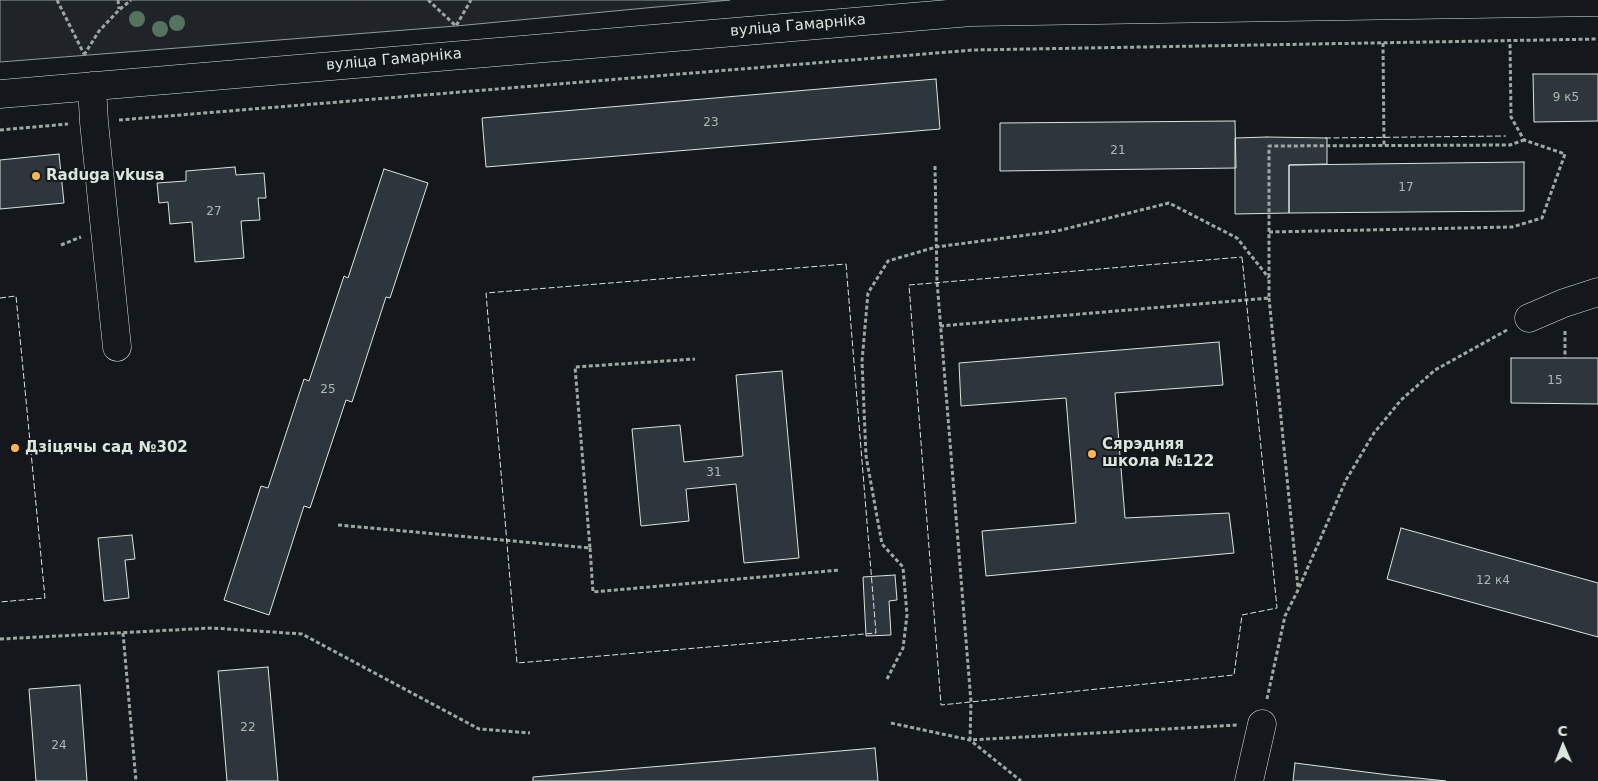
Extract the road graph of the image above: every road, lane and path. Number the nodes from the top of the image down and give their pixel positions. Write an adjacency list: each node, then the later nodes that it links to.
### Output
1 (57, 0): 7 (path)
2 (118, 0): 7 (path)
3 (131, 0): 7 (path)
4 (428, 0): 5 (path)
5 (471, 0)
6 (1598, 2): 11 (street, вуліца Гамарніка)
7 (119, 10)
8 (1598, 39): 9 (path)
9 (1510, 41): 10 (path); 15 (path)
10 (1383, 43): 13 (path); 16 (path)
11 (92, 86): 12 (street, вуліца Гамарніка); 13 (street)
12 (0, 94)
13 (94, 122): 14 (path); 25 (street)
14 (0, 130)
15 (1524, 140): 16 (path); 18 (path)
16 (1384, 146): 18 (path)
17 (935, 166): 19 (path)
18 (1269, 232): 20 (path)
19 (936, 247): 20 (path); 24 (path); 33 (path)
20 (1269, 278): 22 (path)
21 (1598, 292): 23 (street)
22 (1269, 298): 24 (path); 30 (path)
23 (1529, 318): 30 (path)
24 (940, 326): 37 (path)
25 (117, 347)
26 (695, 359): 28 (path)
27 (338, 525): 28 (path)
28 (590, 548): 29 (path)
29 (840, 570)
30 (1298, 590): 35 (path)
31 (123, 633): 32 (path); 36 (path); 38 (path)
32 (0, 639)
33 (887, 679)
34 (891, 724): 37 (path)
35 (1262, 724): 37 (path); 40 (street)
36 (530, 733)
37 (970, 740): 39 (path)
38 (136, 781)
39 (1020, 781)
40 (1249, 781)

